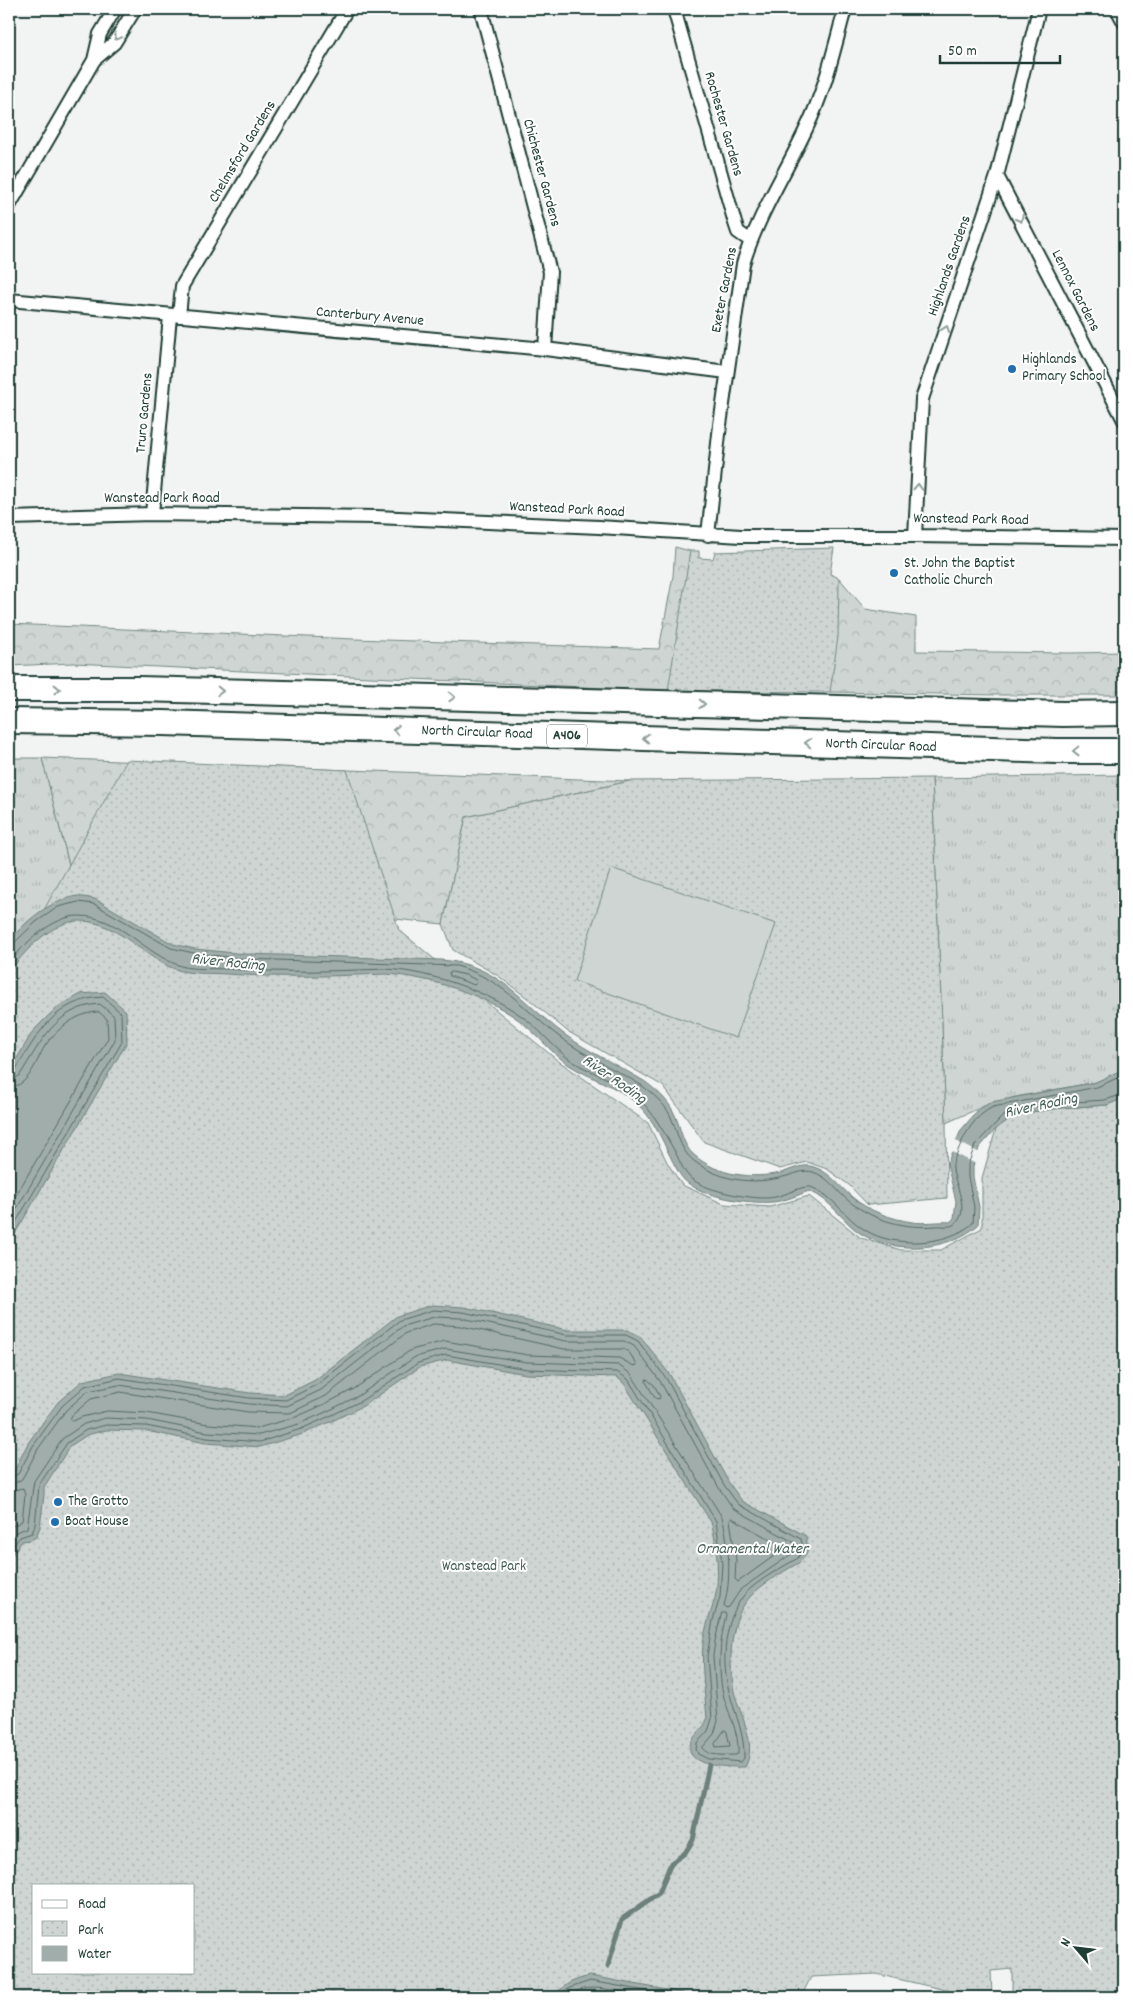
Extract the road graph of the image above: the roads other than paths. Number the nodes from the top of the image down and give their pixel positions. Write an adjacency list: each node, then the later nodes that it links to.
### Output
1 (115, 9): 10 (street)
2 (135, 9): 10 (street, one-way to 10)
3 (347, 9): 15 (street, Chelmsford Gardens)
4 (481, 9): 16 (street, Chichester Gardens)
5 (674, 9): 13 (street, Rochester Gardens)
6 (845, 9): 13 (street, Exeter Gardens)
7 (1039, 9): 11 (street, Highlands Gardens)
8 (1117, 9): 9 (street)
9 (1124, 22)
10 (94, 60): 12 (street)
11 (997, 176): 18 (street, Lennox Gardens, one-way to 18); 22 (street, Highlands Gardens, one-way to 11)
12 (9, 206)
13 (751, 241): 17 (street, Exeter Gardens)
14 (9, 300): 15 (street, Canterbury Avenue)
15 (175, 316): 16 (street, Canterbury Avenue); 19 (street, Truro Gardens)
16 (545, 349): 17 (street, Canterbury Avenue)
17 (727, 372): 21 (street, Exeter Gardens)
18 (1124, 420)
19 (152, 514): 20 (street, Wanstead Park Road); 21 (street, Wanstead Park Road)
20 (9, 518)
21 (708, 534): 22 (street, Wanstead Park Road)
22 (915, 536): 23 (street, Wanstead Park Road)
23 (1124, 539)
24 (9, 689): 25 (highway, one-way to 25)
25 (1124, 713)
26 (9, 721): 27 (highway, North Circular Road / A406, one-way to 26)
27 (1124, 750)

